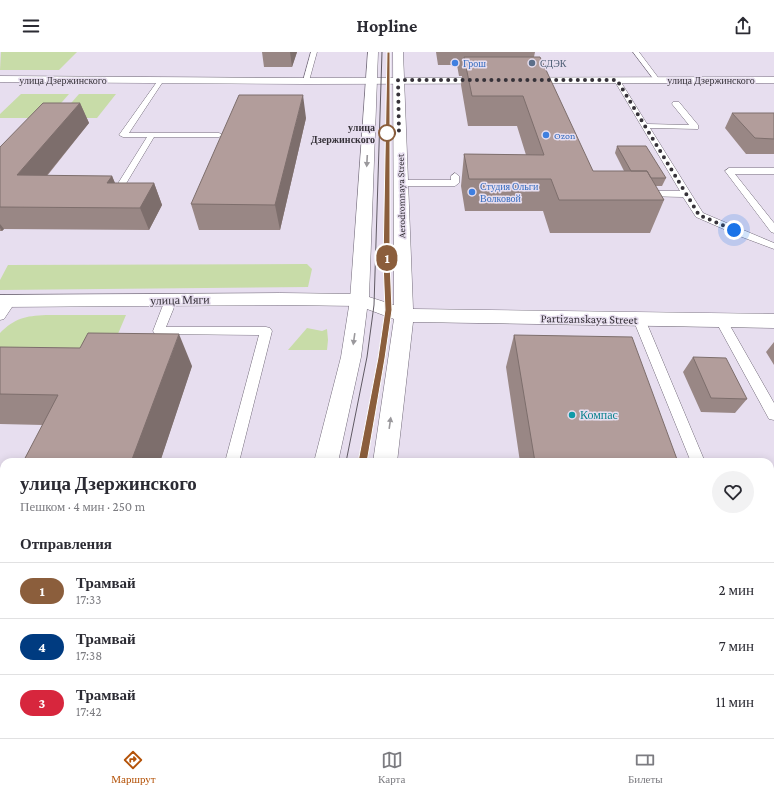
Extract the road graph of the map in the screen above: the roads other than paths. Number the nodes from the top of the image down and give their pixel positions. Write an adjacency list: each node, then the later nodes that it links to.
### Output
1 (314, 52): 11 (lane)
2 (373, 52): 12 (street)
3 (398, 52): 7 (street, Aerodromnaya Street)
4 (636, 52): 9 (lane)
5 (0, 79): 6 (street, улица Дзержинского)
6 (161, 80): 11 (street, улица Дзержинского); 15 (lane)
7 (398, 80): 8 (street, улица Дзержинского); 12 (street, улица Дзержинского); 19 (street, Aerodromnaya Street)
8 (617, 80): 9 (street, улица Дзержинского); 14 (lane)
9 (657, 80): 10 (street, улица Дзержинского)
10 (774, 80)
11 (306, 81): 12 (street, улица Дзержинского)
12 (372, 81): 26 (street, one-way to 26)
13 (676, 104): 14 (lane)
14 (645, 126): 22 (lane)
15 (152, 135): 16 (lane); 20 (lane)
16 (219, 135)
17 (774, 171): 23 (lane)
18 (455, 176): 19 (lane)
19 (401, 183): 28 (street, Aerodromnaya Street)
20 (121, 185)
21 (633, 194): 22 (lane)
22 (686, 194): 24 (lane)
23 (774, 230)
24 (774, 246)
25 (171, 300): 26 (street, улица Мяги); 27 (street, улица Мяги); 34 (lane)
26 (359, 300): 28 (street, Partizanskaya Street); 35 (street, one-way to 35)
27 (5, 301): 29 (lane)
28 (404, 315): 30 (street, Partizanskaya Street); 36 (street, one-way to 28)
29 (0, 316)
30 (639, 319): 31 (street, Partizanskaya Street); 37 (lane)
31 (721, 320): 32 (street, Partizanskaya Street); 33 (lane)
32 (774, 321)
33 (774, 415)
34 (233, 458)
35 (327, 458)
36 (386, 458)
37 (696, 458)

